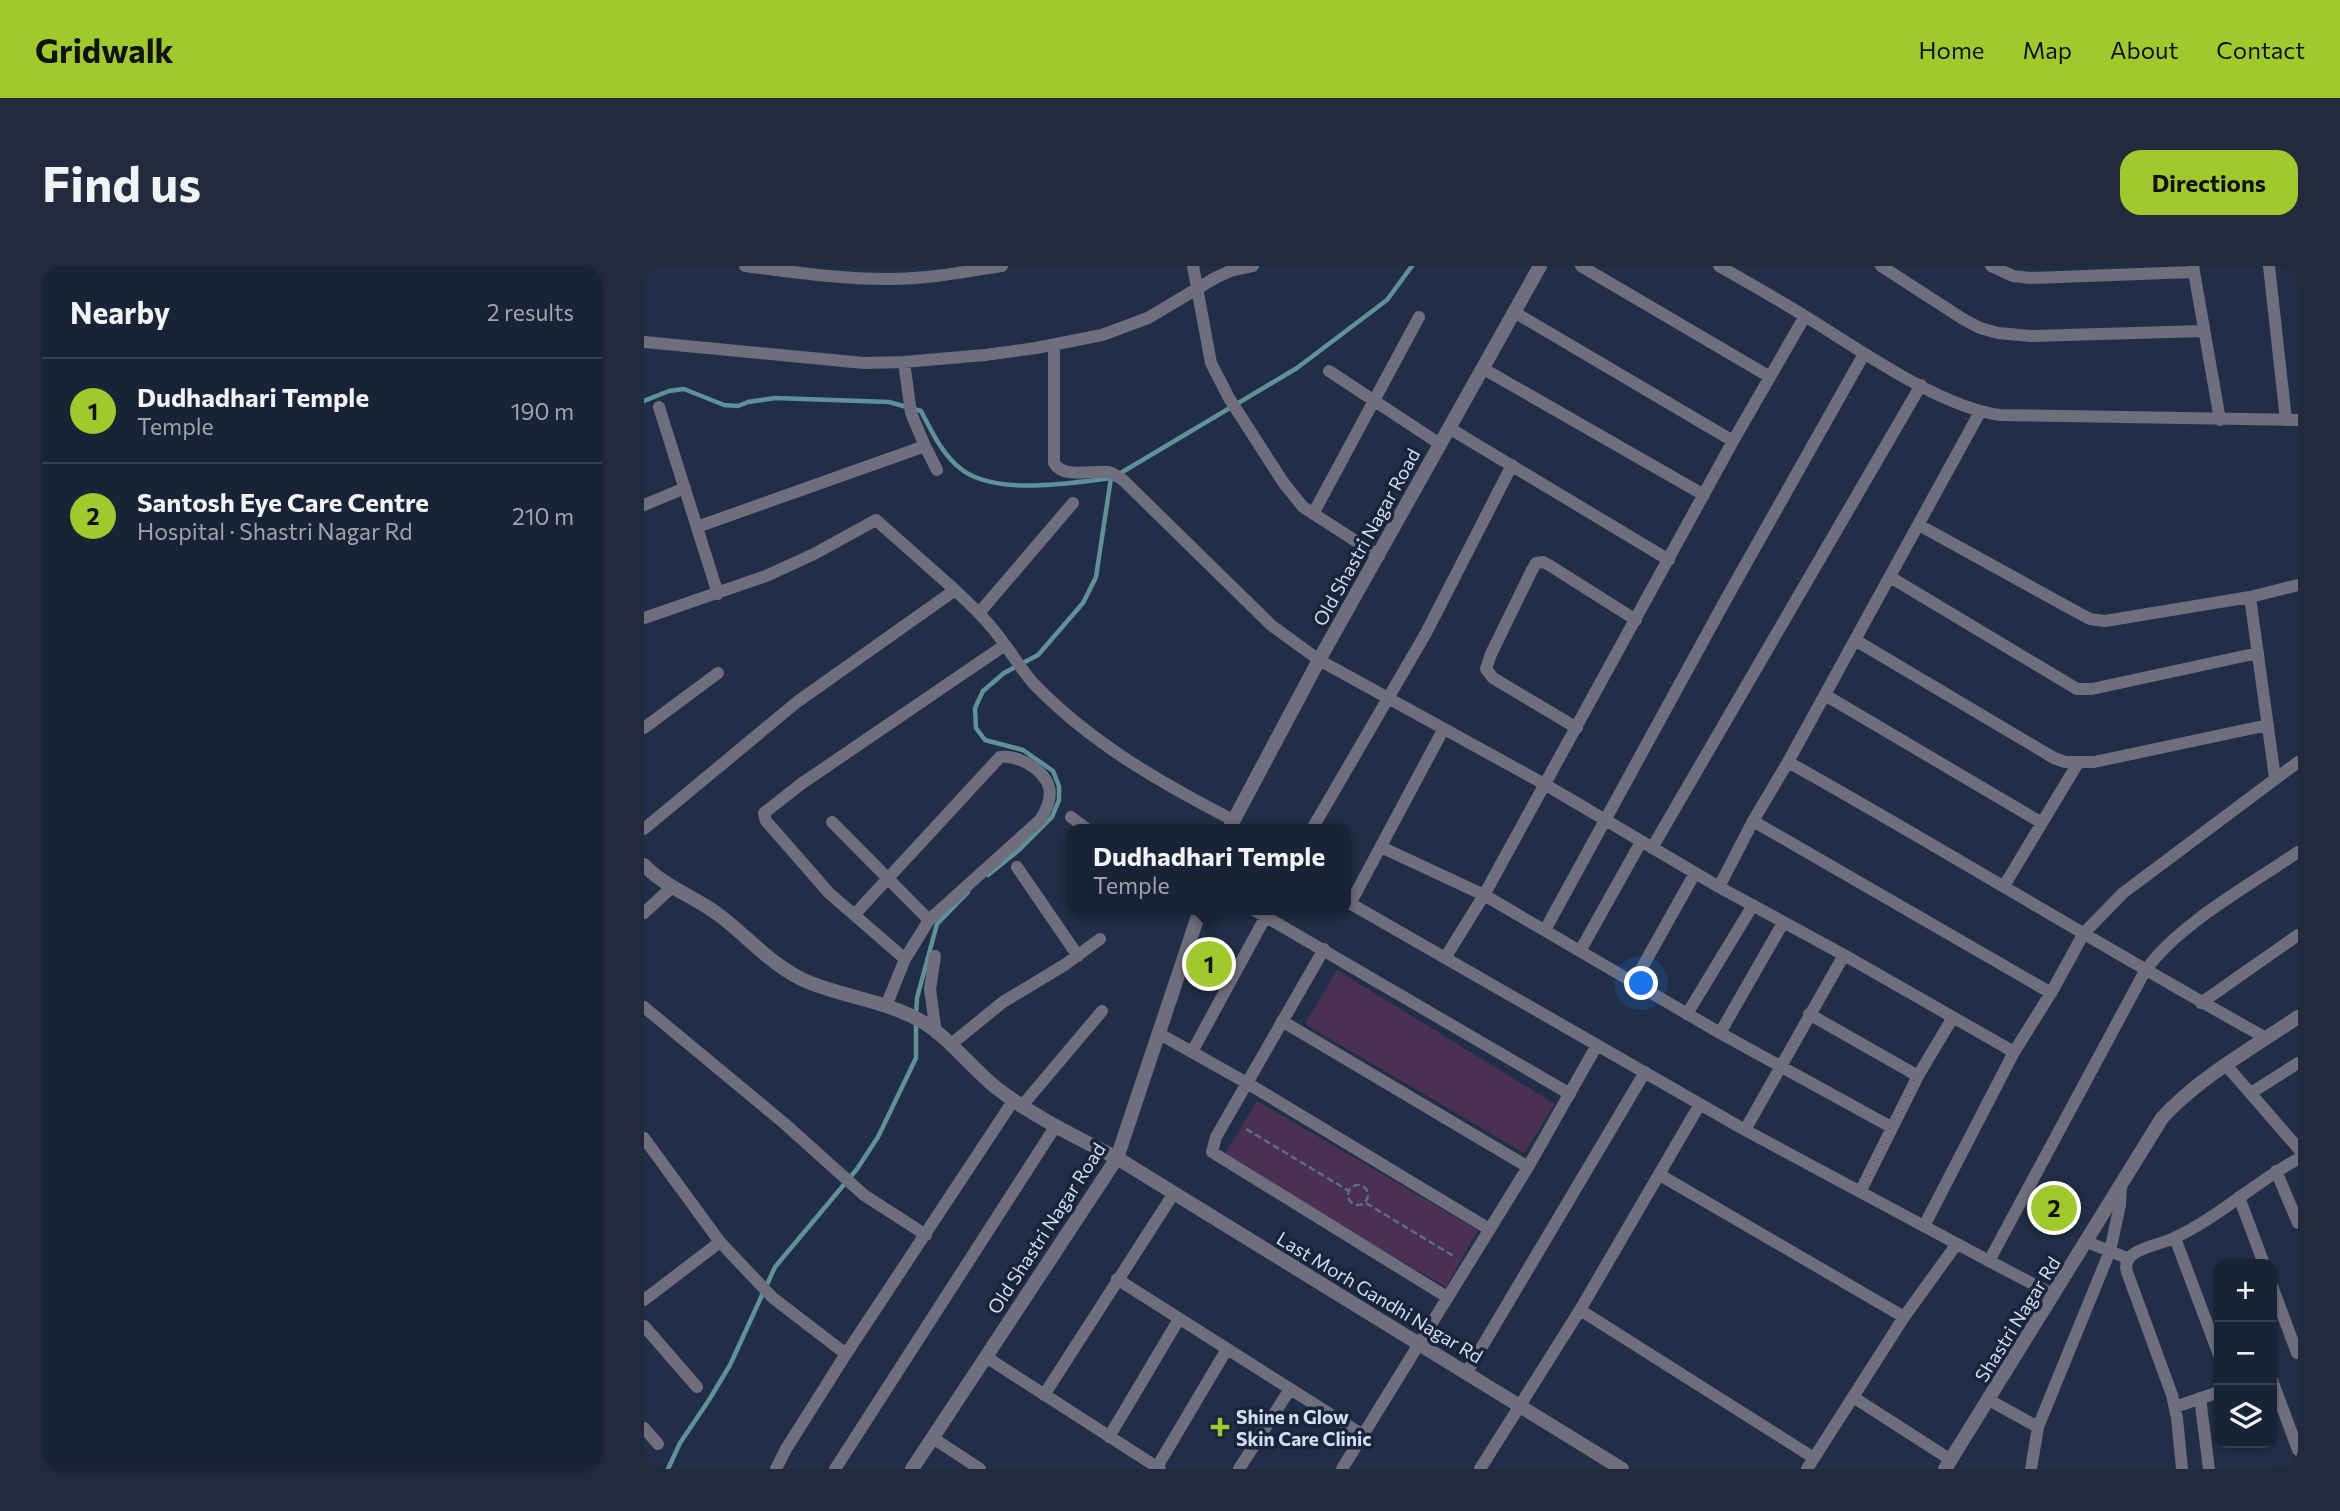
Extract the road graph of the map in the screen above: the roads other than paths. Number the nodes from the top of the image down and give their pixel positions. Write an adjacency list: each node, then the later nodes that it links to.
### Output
1 (745, 266): 2 (street)
2 (1002, 266)
3 (1193, 266): 12 (street)
4 (1253, 266): 12 (street)
5 (1540, 266): 13 (street, Old Shastri Nagar Road)
6 (1581, 266): 23 (street)
7 (1719, 266): 14 (street)
8 (1881, 266): 16 (street)
9 (1991, 266): 11 (street)
10 (2269, 266): 29 (street)
11 (2194, 269): 16 (street)
12 (1197, 290): 18 (street); 40 (street)
13 (1514, 313): 21 (street, Old Shastri Nagar Road); 31 (street)
14 (1805, 316): 19 (street); 23 (street)
15 (1419, 317): 25 (street)
16 (2203, 331): 28 (street)
17 (644, 342): 20 (street)
18 (1054, 345): 20 (street); 56 (street)
19 (1864, 354): 24 (street); 70 (street)
20 (904, 362): 33 (street)
21 (1482, 368): 30 (street, Old Shastri Nagar Road); 37 (street)
22 (1329, 371): 25 (street)
23 (1770, 376): 31 (street)
24 (1921, 385): 27 (street); 79 (street)
25 (1374, 401): 32 (street); 40 (street)
26 (659, 407): 36 (street)
27 (1980, 412): 28 (street); 41 (street)
28 (2220, 420): 29 (street)
29 (2292, 420)
30 (1449, 428): 32 (street, Old Shastri Nagar Road); 34 (street)
31 (1733, 441): 37 (street)
32 (1440, 444): 43 (street, Old Shastri Nagar Road)
33 (925, 446): 35 (street); 42 (street)
34 (1512, 466): 44 (street); 59 (street)
35 (937, 470)
36 (685, 488): 39 (street); 42 (street)
37 (1704, 495): 44 (street)
38 (1073, 503): 50 (street)
39 (644, 505)
40 (1314, 514): 43 (street)
41 (1919, 525): 45 (street); 49 (street)
42 (697, 527): 48 (street)
43 (1379, 556): 56 (street, Old Shastri Nagar Road)
44 (1669, 560): 52 (street)
45 (1890, 577): 53 (street); 55 (street)
46 (2298, 585): 49 (street)
47 (955, 590): 48 (street); 50 (street); 78 (street)
48 (718, 594): 51 (street)
49 (2250, 597): 55 (street)
50 (979, 613): 54 (street)
51 (644, 618)
52 (1636, 620): 62 (street); 62 (street)
53 (1855, 640): 58 (street); 66 (street)
54 (1007, 648): 75 (street); 94 (street)
55 (2258, 653): 60 (street)
56 (1320, 660): 59 (street); 76 (street, Old Shastri Nagar Road)
57 (718, 673): 61 (street)
58 (1825, 695): 64 (street); 73 (street)
59 (1389, 698): 63 (street); 77 (street)
60 (2268, 725): 66 (street); 67 (street)
61 (644, 728)
62 (1577, 728): 68 (street)
63 (1443, 730): 68 (street); 80 (street)
64 (1788, 762): 71 (street); 86 (street)
65 (2298, 762): 67 (street)
66 (2078, 763): 73 (street)
67 (2275, 778): 101 (street)
68 (1546, 785): 70 (street); 89 (street)
69 (1071, 817): 74 (street)
70 (1604, 821): 79 (street); 100 (street)
71 (1753, 821): 88 (street); 113 (street)
72 (832, 822): 85 (street)
73 (2042, 822): 86 (street)
74 (1080, 824)
75 (1229, 824)
76 (1232, 824)
77 (1315, 824)
78 (644, 829)
79 (1646, 845): 84 (street); 105 (street)
80 (1381, 847): 89 (street); 90 (street)
81 (2298, 852): 111 (street)
82 (644, 865): 87 (street, Last Morh Gandhi Nagar Rd)
83 (1017, 867): 108 (street)
84 (1695, 873): 88 (street); 112 (street)
85 (887, 879): 94 (street); 98 (street); 98 (street)
86 (2004, 886): 101 (street)
87 (672, 887): 93 (street); 116 (street, Last Morh Gandhi Nagar Rd)
88 (1719, 887): 92 (street)
89 (1484, 895): 100 (street); 109 (street)
90 (1351, 898)
91 (1351, 905): 109 (street)
92 (1753, 905): 99 (street); 118 (street)
93 (644, 913)
94 (855, 914): 110 (street)
95 (1198, 915): 123 (street, Old Shastri Nagar Road)
96 (1259, 915): 129 (street)
97 (1264, 915): 104 (street)
98 (929, 920): 110 (street)
99 (1783, 923): 106 (street); 125 (street)
100 (1545, 930): 105 (street)
101 (2084, 933): 111 (street); 113 (street)
102 (2298, 935): 114 (street)
103 (1100, 939): 108 (street)
104 (1324, 949): 122 (street); 138 (street)
105 (1580, 951): 112 (street)
106 (1844, 955): 119 (street); 120 (street)
107 (934, 956): 124 (street)
108 (1078, 956): 127 (street)
109 (1445, 958): 128 (street)
110 (905, 959): 116 (street)
111 (2145, 971): 114 (street); 166 (street)
112 (1634, 982): 118 (street)
113 (2051, 993): 130 (street)
114 (2201, 1003): 126 (street)
115 (644, 1006): 158 (street)
116 (891, 1008): 124 (street, Last Morh Gandhi Nagar Rd)
117 (1102, 1011): 139 (street)
118 (1688, 1014): 125 (street)
119 (1809, 1014): 133 (street); 135 (street)
120 (1953, 1017): 130 (street); 135 (street)
121 (2298, 1017): 126 (street, Shastri Nagar Rd)
122 (1282, 1021): 136 (street); 148 (street)
123 (1158, 1032): 129 (street); 146 (street, Old Shastri Nagar Road)
124 (936, 1033): 127 (street, Last Morh Gandhi Nagar Rd)
125 (1720, 1033): 133 (street)
126 (2266, 1038): 132 (street, Shastri Nagar Rd)
127 (950, 1045): 139 (street, Last Morh Gandhi Nagar Rd)
128 (1597, 1045): 134 (street); 138 (street)
129 (1192, 1052): 136 (street)
130 (2014, 1052): 156 (street)
131 (2298, 1063): 137 (street)
132 (2225, 1064): 137 (street); 151 (street, Shastri Nagar Rd)
133 (1779, 1067): 142 (street); 143 (street)
134 (1645, 1072): 140 (street); 182 (street)
135 (1917, 1076): 142 (street)
136 (1247, 1083): 157 (street); 169 (street)
137 (2251, 1093): 145 (street)
138 (1570, 1094): 148 (street)
139 (1017, 1104): 141 (street, Last Morh Gandhi Nagar Rd); 158 (street)
140 (1700, 1104): 143 (street); 150 (street)
141 (1055, 1127): 146 (street, Last Morh Gandhi Nagar Rd); 204 (street)
142 (1891, 1127): 152 (street)
143 (1745, 1130): 152 (street)
144 (644, 1139): 160 (street)
145 (2298, 1147)
146 (1117, 1158): 153 (street, Last Morh Gandhi Nagar Rd); 181 (street, Old Shastri Nagar Road)
147 (2298, 1159): 149 (street)
148 (1528, 1167): 157 (street)
149 (2276, 1171): 154 (street); 155 (street)
150 (1660, 1175): 172 (street); 173 (street)
151 (2121, 1182): 161 (street, Shastri Nagar Rd); 163 (street)
152 (1860, 1192): 156 (street)
153 (1174, 1193): 167 (street); 177 (street, Last Morh Gandhi Nagar Rd)
154 (2239, 1197): 159 (street); 165 (street)
155 (2298, 1222)
156 (1924, 1226): 162 (street)
157 (1489, 1229): 169 (street)
158 (926, 1235): 180 (street)
159 (2175, 1238): 164 (street); 176 (street)
160 (720, 1242): 171 (street); 180 (street)
161 (2087, 1242): 163 (street); 168 (street, Shastri Nagar Rd)
162 (1955, 1245): 166 (street); 173 (street)
163 (2110, 1251): 164 (street); 193 (street)
164 (2127, 1258): 192 (street)
165 (2262, 1259)
166 (1989, 1261): 168 (street)
167 (1117, 1279): 174 (street); 187 (street)
168 (2054, 1295): 190 (street, Shastri Nagar Rd)
169 (1447, 1297): 177 (street)
170 (2277, 1299): 179 (street)
171 (644, 1300)
172 (1580, 1310): 191 (street); 200 (street)
173 (1904, 1317): 188 (street)
174 (1180, 1319): 178 (street); 196 (street)
175 (644, 1326): 184 (street)
176 (2214, 1342)
177 (1419, 1344): 182 (street, Last Morh Gandhi Nagar Rd); 195 (street)
178 (1227, 1349): 185 (street); 202 (street)
179 (2297, 1353)
180 (846, 1354): 203 (street)
181 (986, 1357): 187 (street); 197 (street, Old Shastri Nagar Road)
182 (1467, 1372): 191 (street, Last Morh Gandhi Nagar Rd)
183 (2274, 1385): 199 (street)
184 (697, 1387)
185 (1290, 1389): 195 (street); 207 (street)
186 (2214, 1394): 189 (street)
187 (1044, 1395): 196 (street)
188 (1853, 1397): 200 (street); 201 (street)
189 (2200, 1398): 192 (street); 213 (street)
190 (1989, 1400): 193 (street); 201 (street, Shastri Nagar Rd)
191 (1521, 1406): 209 (street); 210 (street, Last Morh Gandhi Nagar Rd)
192 (2175, 1406): 212 (street)
193 (2038, 1427): 211 (street)
194 (644, 1428): 198 (street)
195 (1363, 1435): 208 (street)
196 (1109, 1437): 202 (street)
197 (933, 1438): 205 (street, Old Shastri Nagar Road); 206 (street)
198 (658, 1444)
199 (2298, 1450)
200 (1810, 1463)
201 (1948, 1464)
202 (1158, 1468)
203 (776, 1469)
204 (835, 1469)
205 (912, 1469)
206 (980, 1469)
207 (1239, 1469)
208 (1342, 1469)
209 (1480, 1469)
210 (1622, 1469)
211 (2031, 1469)
212 (2182, 1469)
213 (2210, 1469)

